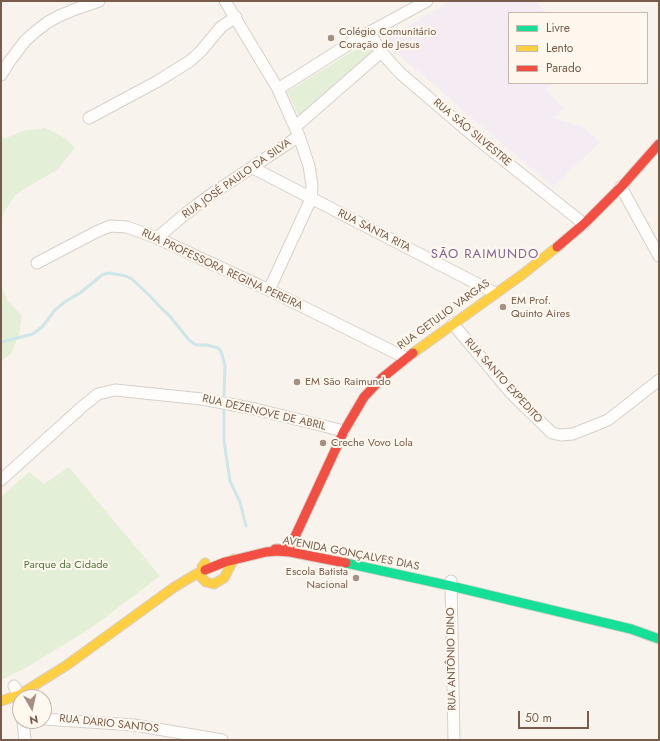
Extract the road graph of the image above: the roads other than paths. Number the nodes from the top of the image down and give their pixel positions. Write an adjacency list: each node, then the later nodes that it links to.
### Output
1 (99, 1): 7 (street)
2 (427, 1): 5 (street)
3 (226, 2): 4 (street)
4 (236, 17): 8 (street); 9 (street)
5 (370, 33): 6 (street, RUA SÃO SILVESTRE); 8 (street)
6 (380, 52): 10 (street, RUA JOSÉ PAULO DA SILVA); 15 (street, RUA SÃO SILVESTRE)
7 (1, 75)
8 (278, 89): 10 (street)
9 (89, 118)
10 (297, 131): 12 (street, RUA JOSÉ PAULO DA SILVA); 14 (street)
11 (659, 144): 13 (main road, RUA GETULIO VARGAS)
12 (253, 168): 14 (street, RUA SANTA RITA); 16 (street, RUA JOSÉ PAULO DA SILVA)
13 (621, 187): 15 (main road, RUA GETULIO VARGAS); 17 (street)
14 (311, 199): 19 (street); 20 (street, RUA SANTA RITA)
15 (584, 224): 20 (main road, RUA GETULIO VARGAS)
16 (157, 238): 18 (street, RUA PROFESSORA REGINA PEREIRA); 19 (street, RUA PROFESSORA REGINA PEREIRA)
17 (659, 256)
18 (37, 263)
19 (269, 290): 22 (street, RUA PROFESSORA REGINA PEREIRA)
20 (494, 293): 21 (main road, RUA GETULIO VARGAS)
21 (453, 324): 22 (main road, RUA GETULIO VARGAS); 23 (street, RUA SANTO EXPEDITO)
22 (406, 358): 24 (main road, RUA GETULIO VARGAS)
23 (659, 380)
24 (344, 431): 25 (street, RUA DEZENOVE DE ABRIL); 26 (main road, RUA GETULIO VARGAS)
25 (1, 480)
26 (292, 543): 27 (main road, AVENIDA GONÇALVES DIAS); 29 (main road); 33 (main road, AVENIDA GONÇALVES DIAS)
27 (265, 544)
28 (227, 552): 32 (main road)
29 (254, 555): 31 (main road, AVENIDA GONÇALVES DIAS); 33 (main road, AVENIDA GONÇALVES DIAS)
30 (209, 557): 34 (main road)
31 (234, 559): 32 (main road, AVENIDA GONÇALVES DIAS); 32 (main road)
32 (202, 571): 37 (main road, AVENIDA GONÇALVES DIAS)
33 (451, 582): 35 (main road, AVENIDA GONÇALVES DIAS); 36 (main road, AVENIDA GONÇALVES DIAS); 44 (street, RUA ANTÔNIO DINO)
34 (148, 595)
35 (652, 627)
36 (659, 639)
37 (20, 689)
38 (12, 694): 39 (main road, AVENIDA GONÇALVES DIAS)
39 (1, 701)
40 (52, 720): 43 (street, RUA DARIO SANTOS)
41 (24, 729): 42 (street)
42 (25, 740)
43 (222, 740)
44 (454, 740)

